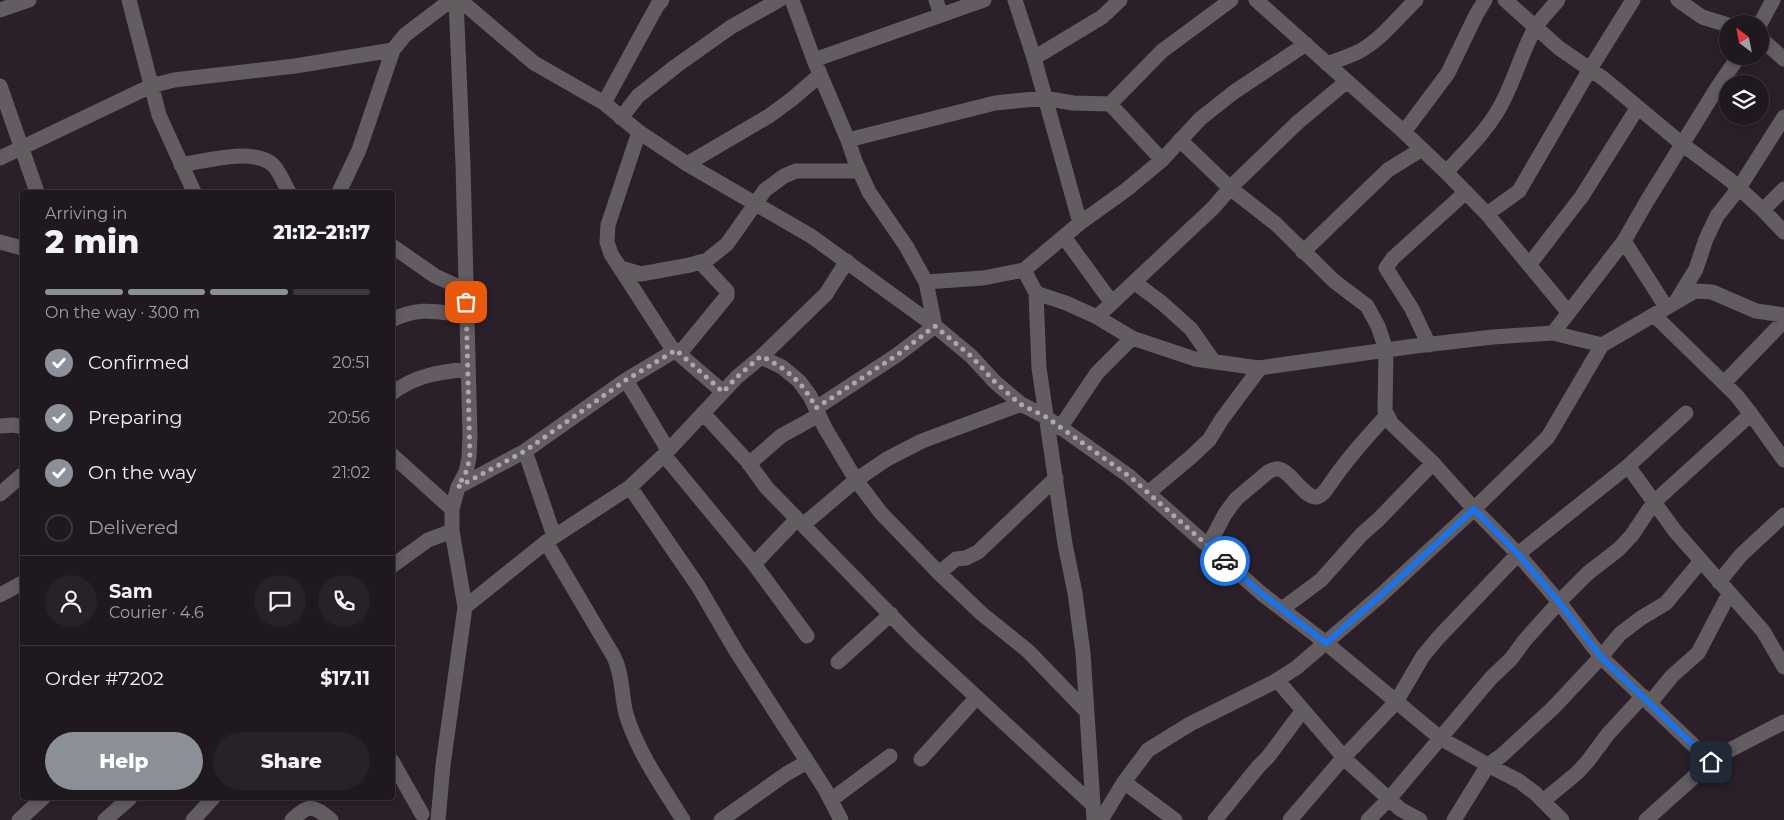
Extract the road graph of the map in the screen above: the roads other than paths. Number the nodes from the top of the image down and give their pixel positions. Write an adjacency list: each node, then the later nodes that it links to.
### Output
1 (29, 0): 21 (street)
2 (129, 0): 38 (street)
3 (451, 0): 28 (street)
4 (458, 0): 40 (street); 84 (street)
5 (662, 0): 40 (street)
6 (779, 0): 44 (street)
7 (792, 0): 31 (street)
8 (936, 0): 22 (street)
9 (984, 0): 22 (street)
10 (1015, 0): 29 (street)
11 (1120, 0): 29 (street)
12 (1231, 0): 41 (street)
13 (1256, 0): 26 (street)
14 (1416, 0): 32 (street)
15 (1485, 0): 46 (street)
16 (1505, 0): 25 (street)
17 (1558, 0): 25 (street)
18 (1634, 0): 34 (street)
19 (1678, 0): 24 (street)
20 (1774, 0): 23 (street)
21 (0, 10)
22 (941, 15): 31 (street)
23 (1765, 15)
24 (1719, 22)
25 (1535, 28): 34 (street); 57 (street)
26 (1306, 44): 32 (street); 48 (street)
27 (1769, 46): 30 (street)
28 (393, 50): 38 (street); 64 (street)
29 (1034, 58): 39 (street)
30 (1784, 59)
31 (814, 60): 35 (street)
32 (1328, 64): 36 (street)
33 (1733, 65): 49 (street)
34 (1590, 69): 42 (street); 68 (street)
35 (820, 75): 47 (street); 54 (street)
36 (1346, 82): 46 (street); 58 (street)
37 (0, 86): 50 (street)
38 (151, 86): 50 (street); 55 (street)
39 (1044, 98): 41 (street); 47 (street); 69 (street)
40 (604, 103): 44 (street)
41 (1110, 104): 53 (street)
42 (1638, 107): 49 (street); 79 (street)
43 (1784, 117): 59 (street)
44 (622, 118): 45 (street)
45 (639, 132): 54 (street); 80 (street)
46 (1404, 132): 51 (street)
47 (848, 140): 56 (street)
48 (1180, 140): 53 (street); 58 (street)
49 (1682, 144): 59 (street); 72 (street)
50 (21, 148): 52 (street); 61 (street)
51 (1422, 150): 57 (street); 75 (street)
52 (0, 158)
53 (1162, 160): 69 (street)
54 (687, 164): 66 (street)
55 (181, 165): 62 (street); 63 (street)
56 (859, 171): 66 (street); 82 (street)
57 (1446, 172): 65 (street)
58 (1230, 188): 75 (street); 83 (street)
59 (1739, 188): 67 (street); 87 (street)
60 (1784, 189): 67 (street)
61 (36, 190)
62 (193, 190)
63 (288, 190)
64 (340, 190)
65 (1466, 192): 68 (street); 97 (street)
66 (756, 203): 77 (street); 78 (street)
67 (1763, 210): 70 (street)
68 (1487, 214): 79 (street)
69 (1080, 223): 71 (street)
70 (1784, 232)
71 (1064, 237): 81 (street); 86 (street)
72 (1624, 241): 87 (street); 88 (street)
73 (12, 245): 76 (street)
74 (395, 248): 84 (street)
75 (1303, 252): 99 (street)
76 (0, 255)
77 (847, 261): 94 (street); 101 (street)
78 (700, 262): 80 (street); 100 (street)
79 (1529, 265): 88 (street)
80 (620, 268): 100 (street)
81 (1024, 270): 82 (street); 85 (street)
82 (926, 282): 94 (street)
83 (1134, 282): 86 (street); 102 (street)
84 (466, 290): 89 (street)
85 (1036, 293): 91 (street); 115 (street)
86 (1112, 303): 91 (street)
87 (1665, 308): 90 (street); 98 (street); 106 (street)
88 (1568, 312): 95 (street)
89 (466, 314): 92 (street); 104 (street)
90 (1784, 315)
91 (1097, 317): 96 (street)
92 (395, 318)
93 (1784, 321): 106 (street)
94 (935, 326): 109 (street); 110 (street)
95 (1553, 333): 97 (street); 98 (street)
96 (1132, 338): 102 (street); 118 (street)
97 (1428, 344): 99 (street)
98 (1602, 345): 135 (street)
99 (1386, 350): 103 (street); 113 (street)
100 (678, 352): 105 (street); 108 (street)
101 (761, 356): 108 (street); 110 (street)
102 (1214, 362): 103 (street)
103 (1260, 368): 131 (street)
104 (468, 370): 107 (street); 129 (street)
105 (626, 380): 119 (street); 120 (street)
106 (1724, 383): 114 (street)
107 (395, 391)
108 (723, 392): 111 (street)
109 (1020, 404): 115 (street); 128 (street)
110 (818, 411): 124 (street); 128 (street)
111 (704, 413): 120 (street); 124 (street)
112 (1686, 413): 125 (street)
113 (1387, 414): 123 (street); 140 (street)
114 (1751, 414): 122 (street); 133 (street)
115 (1046, 417): 118 (street); 127 (street)
116 (0, 426): 117 (street)
117 (20, 426)
118 (1060, 428): 131 (street)
119 (525, 451): 129 (street); 139 (street)
120 (666, 452): 130 (street); 144 (street)
121 (395, 458): 134 (street)
122 (1784, 460)
123 (1433, 463): 135 (street); 151 (street)
124 (749, 464): 137 (street)
125 (1628, 466): 133 (street); 141 (street)
126 (20, 477): 132 (street)
127 (1056, 478): 145 (street); 163 (street)
128 (856, 480): 137 (street); 145 (street)
129 (458, 487): 134 (street)
130 (630, 487): 139 (street); 169 (street)
131 (1148, 493): 140 (street)
132 (0, 494)
133 (1654, 502): 142 (street); 149 (street)
134 (452, 509): 138 (street)
135 (1474, 509): 141 (street); 154 (street)
136 (1784, 516): 147 (street)
137 (800, 522): 144 (street); 152 (street)
138 (452, 531): 143 (street); 150 (street)
139 (550, 539): 150 (street); 188 (street)
140 (1208, 546): 151 (street)
141 (1518, 554): 149 (street); 161 (street)
142 (1701, 561): 147 (street); 155 (street)
143 (395, 564)
144 (754, 564): 153 (street)
145 (939, 573): 163 (street)
146 (20, 584): 148 (street)
147 (1724, 588): 156 (street); 160 (street)
148 (0, 595)
149 (1559, 602): 155 (street); 165 (street)
150 (465, 607): 181 (street)
151 (1282, 609): 154 (street)
152 (891, 614): 157 (street); 159 (street)
153 (807, 636)
154 (1326, 643): 158 (street); 161 (street)
155 (1601, 657): 160 (street); 171 (street)
156 (1782, 658)
157 (838, 662)
158 (1277, 680): 162 (street); 173 (street)
159 (977, 697): 168 (street); 180 (street)
160 (1647, 700): 170 (street); 179 (street)
161 (1396, 702): 165 (street); 167 (street)
162 (1303, 710): 167 (street); 194 (street)
163 (1086, 711): 180 (street)
164 (1784, 722): 170 (street)
165 (1440, 738): 171 (street); 174 (street)
166 (890, 756): 178 (street)
167 (1344, 757): 174 (street); 195 (street)
168 (921, 759)
169 (807, 762): 178 (street); 189 (street)
170 (1711, 762): 200 (street)
171 (1488, 766): 179 (street); 198 (street)
172 (395, 768): 182 (street)
173 (1124, 782): 192 (street); 193 (street)
174 (1389, 799): 196 (street); 197 (street)
175 (41, 800): 183 (street)
176 (128, 800): 184 (street)
177 (210, 800): 185 (street)
178 (831, 800): 190 (street)
179 (1543, 801): 199 (street)
180 (1092, 804): 191 (street)
181 (439, 815): 182 (street)
182 (418, 817)
183 (19, 820)
184 (105, 820)
185 (193, 820)
186 (292, 820): 187 (street)
187 (331, 820)
188 (683, 820)
189 (721, 820)
190 (841, 820)
191 (1094, 820)
192 (1101, 820)
193 (1175, 820)
194 (1215, 820)
195 (1290, 820)
196 (1368, 820)
197 (1420, 820)
198 (1454, 820)
199 (1562, 820)
200 (1646, 820)

